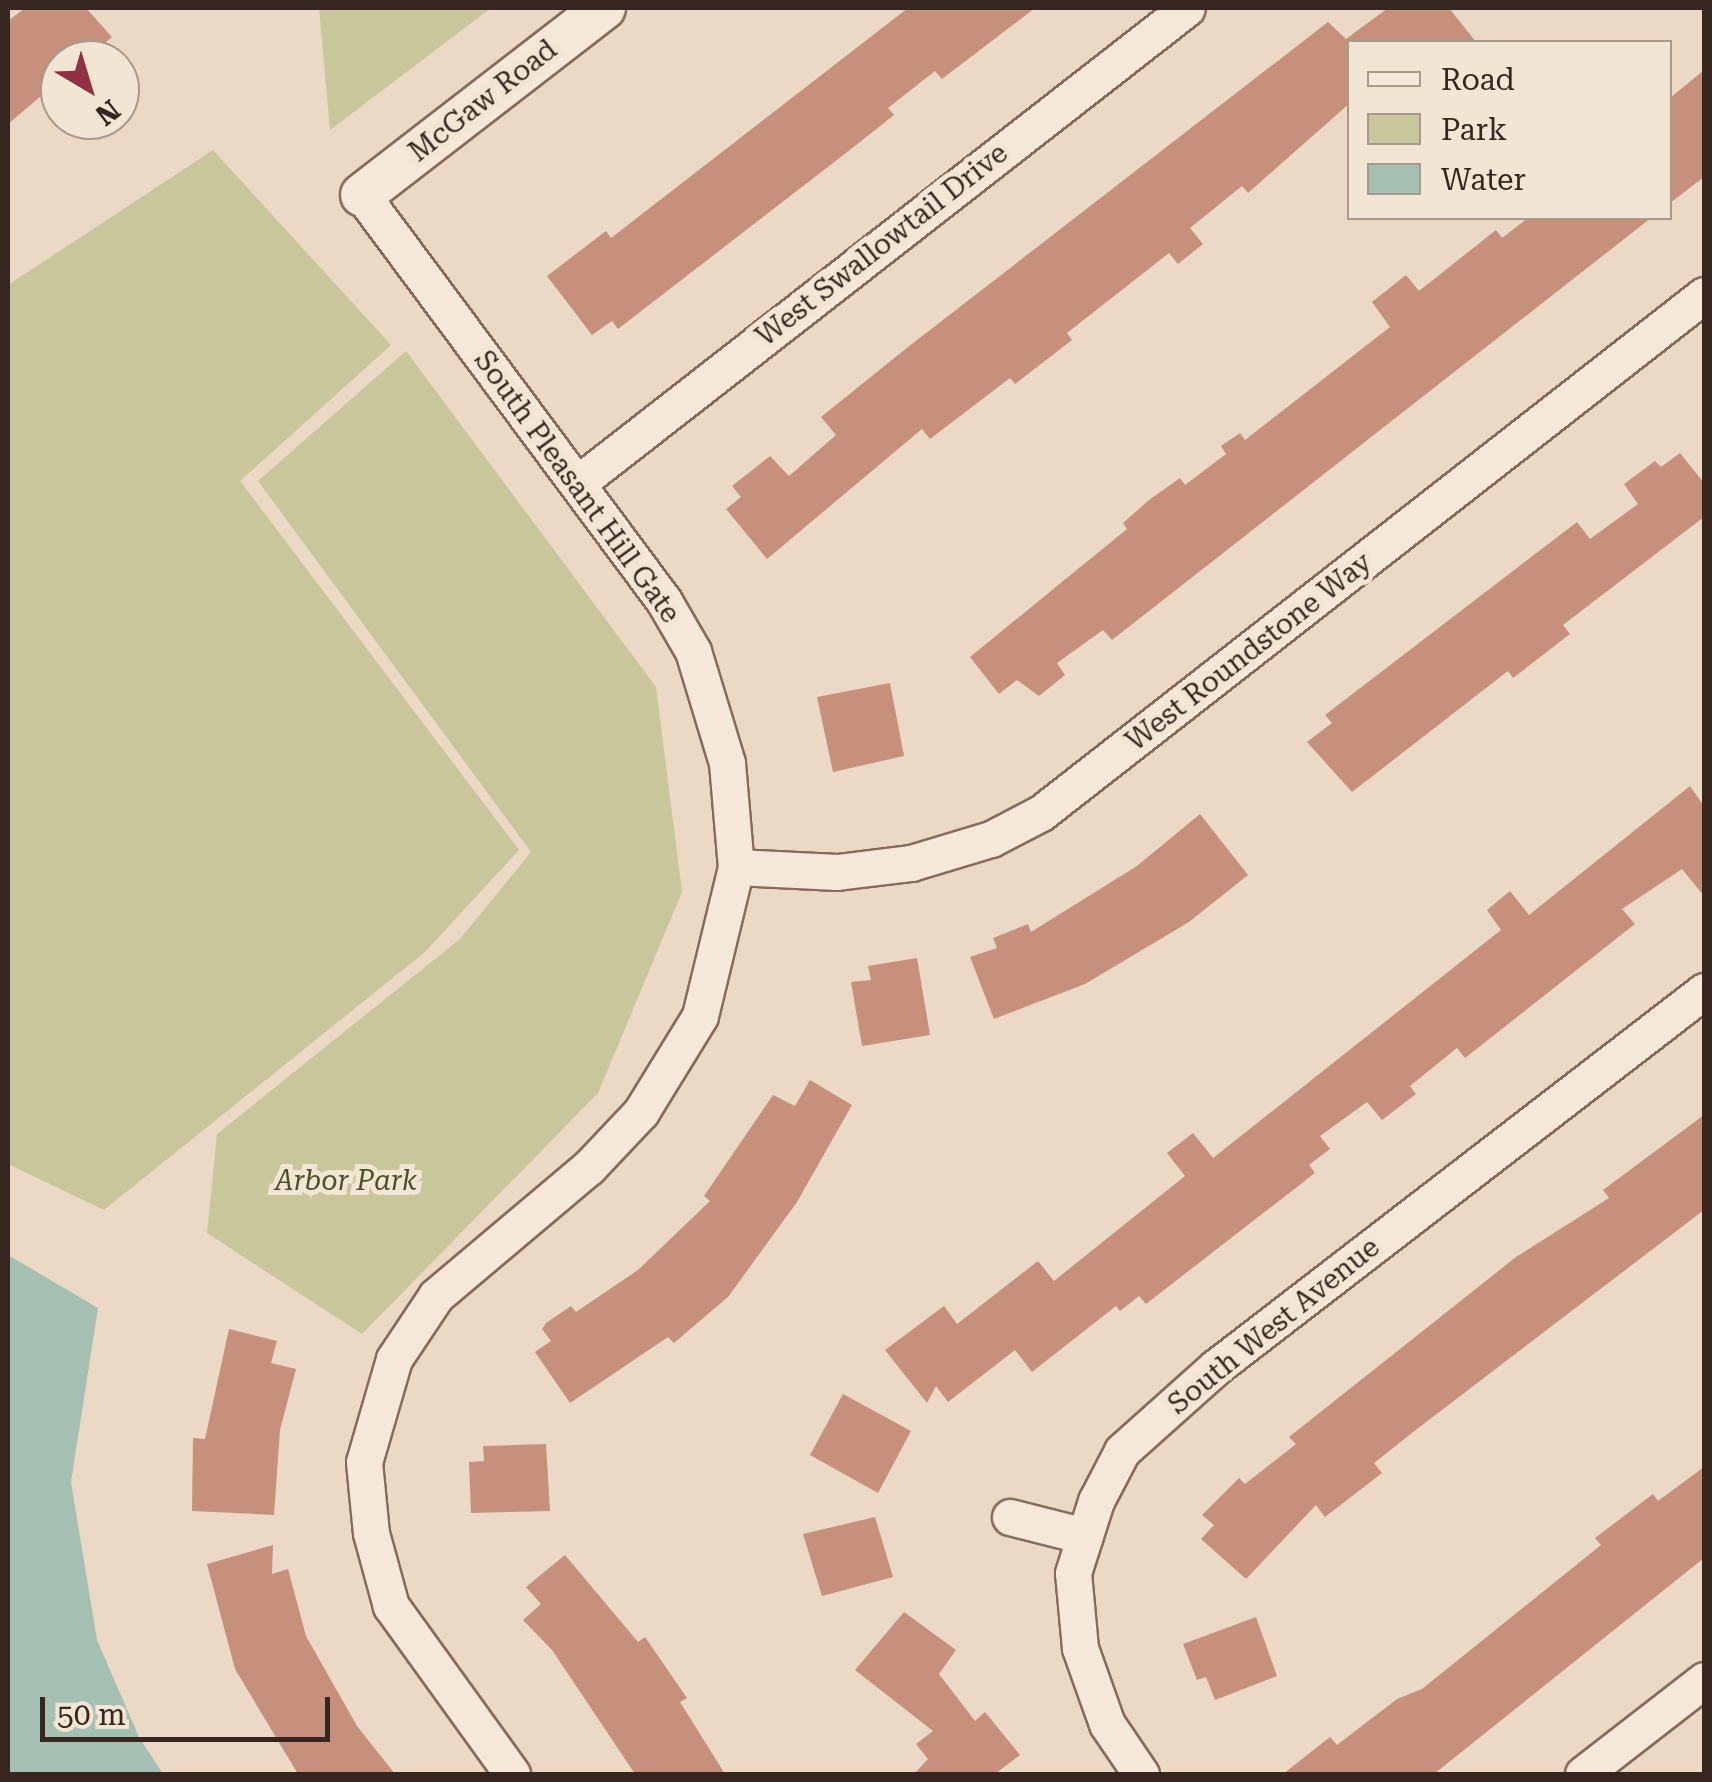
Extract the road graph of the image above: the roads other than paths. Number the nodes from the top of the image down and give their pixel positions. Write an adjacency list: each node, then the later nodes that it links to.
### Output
1 (604, 8): 3 (street, McGaw Road)
2 (1187, 8): 5 (street, West Swallowtail Drive)
3 (362, 196): 5 (street, South Pleasant Hill Gate)
4 (1704, 295): 6 (street, West Roundstone Way)
5 (578, 484): 6 (street, South Pleasant Hill Gate)
6 (736, 867): 11 (street, South Pleasant Hill Gate)
7 (1704, 992): 9 (street, South West Avenue)
8 (1010, 1517): 9 (street)
9 (1085, 1536): 12 (street, South West Avenue)
10 (1704, 1680): 13 (street)
11 (512, 1774)
12 (1140, 1774)
13 (1582, 1774)

